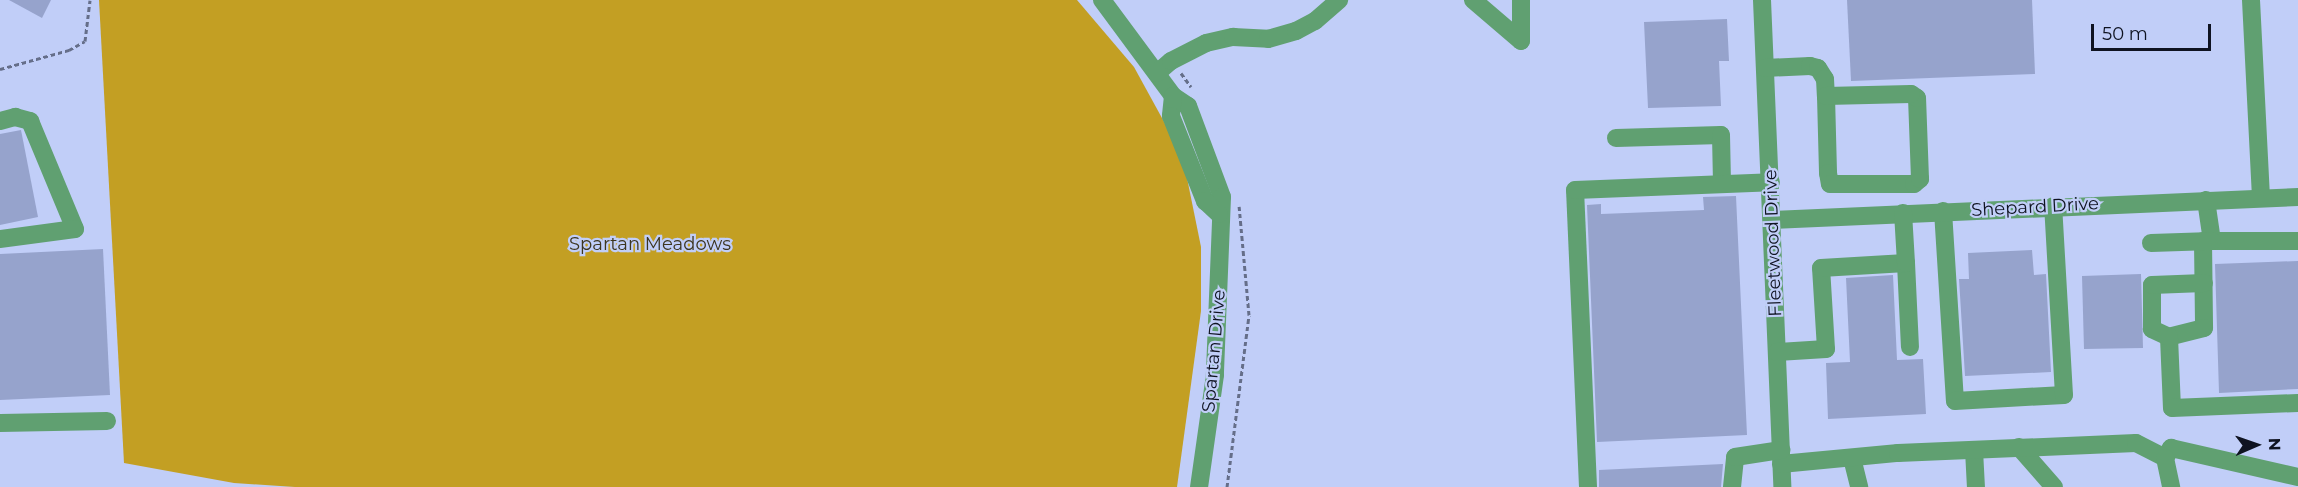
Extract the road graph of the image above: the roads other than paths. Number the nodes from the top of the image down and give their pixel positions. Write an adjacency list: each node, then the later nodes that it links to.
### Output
1 (1102, 0): 8 (street, Spartan Drive)
2 (1339, 0): 8 (street)
3 (1473, 0): 4 (street)
4 (1521, 0)
5 (1762, 0): 7 (street, Fleetwood Drive)
6 (2252, 0): 16 (street)
7 (1765, 68): 9 (street); 12 (street, Fleetwood Drive)
8 (1157, 73): 41 (street, Spartan Drive)
9 (1826, 96): 14 (street); 14 (street)
10 (0, 121): 23 (street)
11 (1616, 138): 13 (street)
12 (1771, 182): 13 (street); 22 (street, Fleetwood Drive)
13 (1722, 184): 42 (street)
14 (1878, 185): 21 (street)
15 (2298, 196): 16 (street, Shepard Drive)
16 (2261, 198): 17 (street, Shepard Drive)
17 (2206, 200): 18 (street, Shepard Drive); 24 (street)
18 (2053, 206): 19 (street, Shepard Drive); 19 (street)
19 (1943, 211): 20 (street, Shepard Drive)
20 (1903, 213): 21 (street, Shepard Drive); 27 (street)
21 (1879, 214): 22 (street, Shepard Drive)
22 (1772, 220): 31 (street, Fleetwood Drive)
23 (0, 239)
24 (2207, 241): 25 (street); 26 (street); 28 (street)
25 (2298, 241)
26 (2151, 243)
27 (1906, 263): 30 (street); 31 (street)
28 (2204, 283): 29 (street); 29 (street)
29 (2169, 337): 32 (street)
30 (1910, 347)
31 (1777, 352): 37 (street, Fleetwood Drive)
32 (2298, 403)
33 (107, 421): 34 (street)
34 (0, 423)
35 (2019, 447): 36 (street); 39 (street); 47 (street)
36 (1974, 450): 38 (street); 46 (street)
37 (1781, 457): 38 (street); 43 (street); 44 (street, Fleetwood Drive)
38 (1852, 458): 45 (street)
39 (2164, 458): 40 (street); 48 (street)
40 (2298, 477)
41 (1199, 487)
42 (1588, 487)
43 (1732, 487)
44 (1782, 487)
45 (1859, 487)
46 (1976, 487)
47 (2054, 487)
48 (2170, 487)

